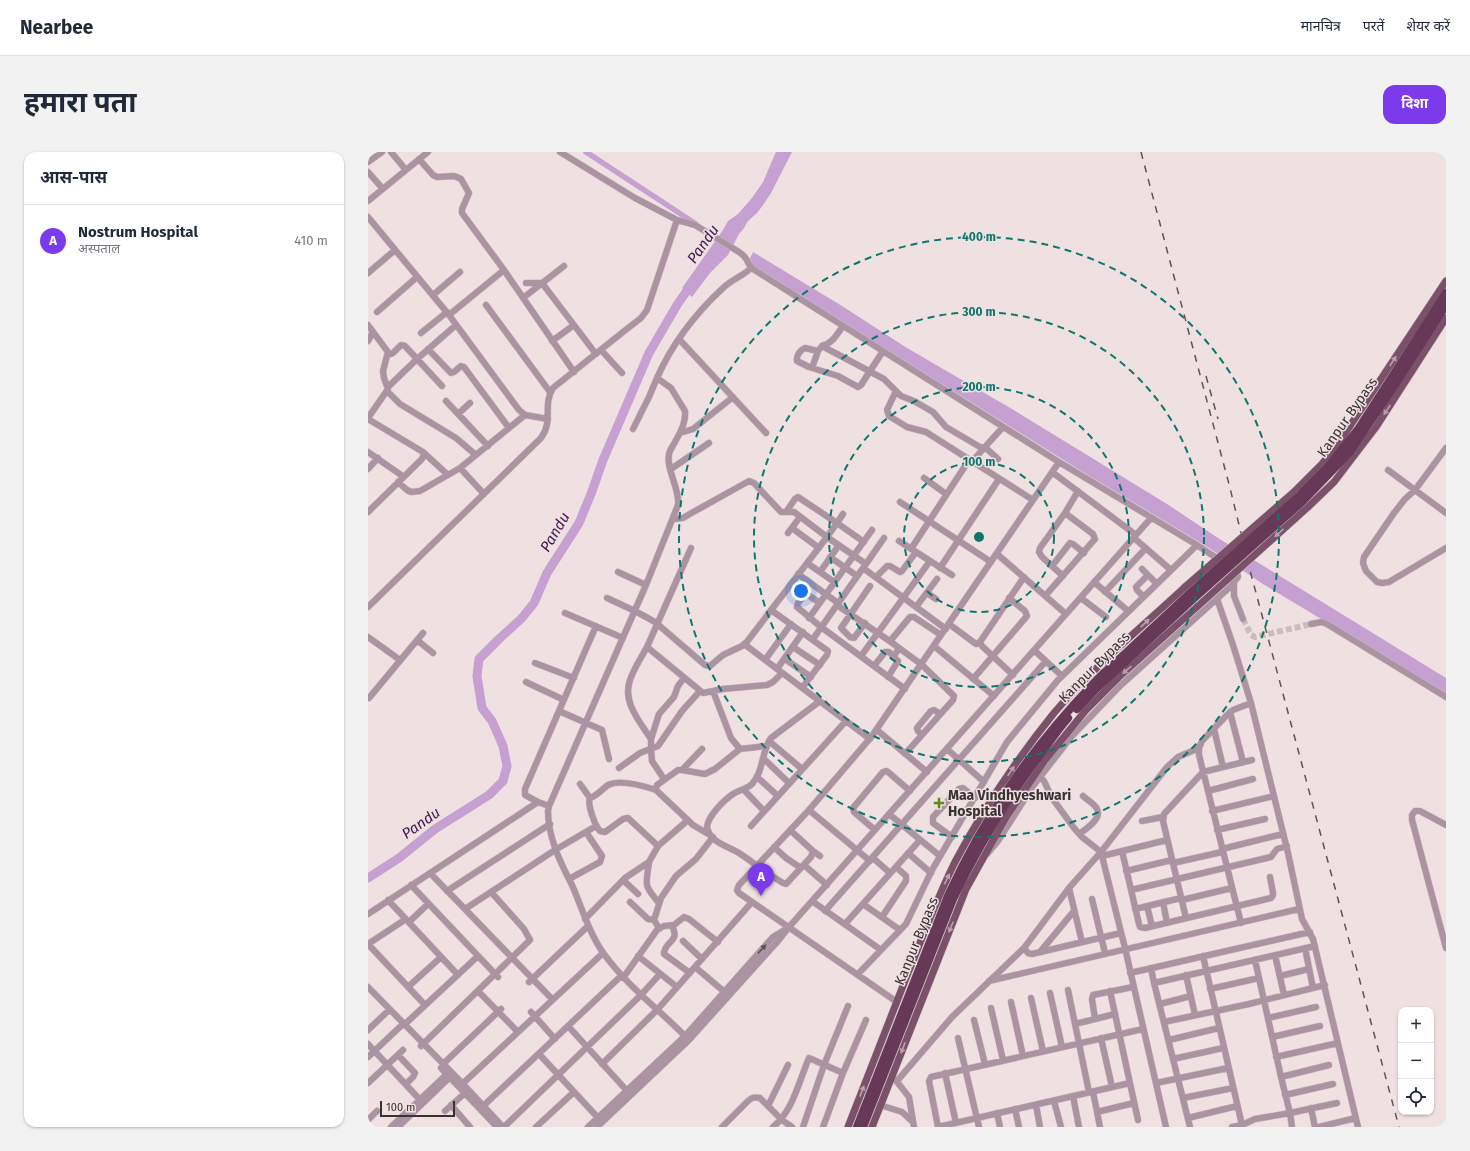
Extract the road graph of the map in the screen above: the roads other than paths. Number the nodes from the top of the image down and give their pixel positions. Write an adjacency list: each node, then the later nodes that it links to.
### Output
1 (382, 152): 6 (street)
2 (391, 152): 7 (street)
3 (428, 152): 5 (street)
4 (560, 152): 12 (street)
5 (419, 159): 7 (street); 16 (street)
6 (368, 162)
7 (406, 170): 9 (street)
8 (368, 172): 9 (street)
9 (383, 189): 10 (street)
10 (368, 201)
11 (368, 217): 13 (street)
12 (677, 220): 15 (street); 43 (street)
13 (396, 250): 18 (street); 19 (street)
14 (564, 266): 22 (street)
15 (751, 268): 34 (street); 37 (street)
16 (504, 270): 25 (street); 29 (street)
17 (460, 272): 24 (street)
18 (368, 273)
19 (417, 276): 24 (street); 28 (street)
20 (1446, 281): 92 (main road, one-way to 20)
21 (526, 283): 22 (street)
22 (542, 283): 25 (street); 33 (street)
23 (1446, 293): 92 (highway, Kanpur Bypass)
24 (433, 295): 29 (street)
25 (523, 298): 38 (street)
26 (486, 304): 54 (street)
27 (1446, 305): 92 (highway, Kanpur Bypass)
28 (377, 312)
29 (448, 313): 32 (street); 36 (street)
30 (1446, 318): 92 (main road, one-way to 92)
31 (368, 325): 35 (street)
32 (456, 325): 41 (street); 59 (street)
33 (574, 325): 38 (street); 43 (street)
34 (843, 326): 40 (street); 42 (street)
35 (373, 332): 39 (street); 44 (street)
36 (421, 333)
37 (679, 339): 50 (street); 55 (street)
38 (552, 340): 48 (street)
39 (368, 341)
40 (820, 348): 46 (street); 46 (street); 47 (street)
41 (428, 349): 45 (street); 63 (street)
42 (883, 351): 47 (street); 62 (street)
43 (599, 352): 48 (street); 49 (street)
44 (388, 355): 45 (street); 52 (street)
45 (417, 359): 51 (street); 52 (street)
46 (812, 368): 47 (street)
47 (870, 371): 53 (street)
48 (574, 372): 54 (street)
49 (622, 373)
50 (657, 378): 64 (street); 65 (street)
51 (442, 386)
52 (388, 389): 60 (street); 72 (street)
53 (896, 391): 62 (street); 75 (street)
54 (550, 392): 61 (street)
55 (733, 397): 65 (street); 66 (street)
56 (446, 401): 58 (street)
57 (470, 403): 58 (street)
58 (458, 414): 68 (street)
59 (525, 415): 61 (street); 63 (street)
60 (368, 418): 71 (street)
61 (548, 419): 89 (street)
62 (1003, 426): 76 (street)
63 (509, 428): 68 (street)
64 (632, 429)
65 (680, 433): 79 (street)
66 (766, 433)
67 (709, 443): 79 (street)
68 (488, 446): 72 (street)
69 (1446, 448): 87 (street)
70 (368, 452): 73 (street)
71 (422, 452): 82 (street); 83 (street)
72 (476, 455): 77 (street)
73 (378, 458): 78 (street); 83 (street)
74 (998, 458): 75 (street)
75 (970, 461): 85 (street); 90 (street)
76 (1059, 462): 81 (street); 100 (street)
77 (460, 468): 82 (street); 89 (street)
78 (368, 469)
79 (671, 470): 101 (street)
80 (1388, 470): 87 (street)
81 (1052, 472): 88 (street); 91 (street)
82 (448, 475): 86 (street)
83 (404, 476): 86 (street)
84 (924, 478): 90 (street)
85 (999, 479): 91 (street); 108 (street)
86 (398, 482): 94 (street)
87 (1415, 490): 97 (street); 116 (street)
88 (1078, 491): 96 (street); 105 (street)
89 (484, 494): 161 (street)
90 (946, 494): 102 (street)
91 (1033, 500): 119 (street)
92 (1300, 500): 306 (main road, one-way to 306, bridge); 423 (main road, one-way to 92, bridge); 546 (highway, Kanpur Bypass, bridge); 547 (highway, Kanpur Bypass, bridge)
93 (900, 502): 102 (street)
94 (368, 512)
95 (786, 512): 99 (street); 101 (street); 103 (street)
96 (1065, 513): 118 (street); 126 (street)
97 (1446, 513)
98 (843, 514): 103 (street)
99 (800, 517): 106 (street); 114 (street)
100 (1151, 518): 105 (street); 112 (street)
101 (674, 519): 145 (street)
102 (929, 521): 108 (street); 117 (street)
103 (836, 523): 106 (street); 110 (street)
104 (872, 530): 110 (street)
105 (1135, 536): 115 (street); 142 (street)
106 (827, 537): 111 (street); 114 (street)
107 (884, 538): 125 (street)
108 (958, 540): 123 (street); 128 (street)
109 (899, 541): 117 (street)
110 (864, 542): 120 (street)
111 (839, 545): 120 (street); 121 (street)
112 (1197, 545): 130 (street); 143 (street)
113 (691, 548): 172 (street)
114 (819, 548): 124 (street)
115 (1146, 548): 130 (street); 147 (street)
116 (1446, 548)
117 (913, 550): 122 (street); 138 (street)
118 (1084, 553): 126 (street); 137 (street)
119 (996, 554): 123 (street); 139 (street)
120 (854, 556): 125 (street); 127 (street)
121 (830, 557): 127 (street); 132 (street)
122 (930, 561): 128 (street); 152 (street)
123 (991, 562): 176 (street)
124 (807, 563): 132 (street); 133 (street)
125 (864, 566): 136 (street); 138 (street)
126 (1052, 566): 137 (street)
127 (845, 568): 136 (street); 141 (street)
128 (940, 568): 134 (street)
129 (1142, 569): 135 (street)
130 (1171, 570): 144 (street)
131 (618, 572): 145 (street)
132 (820, 572): 141 (street)
133 (798, 574): 149 (street); 162 (street)
134 (952, 575)
135 (1148, 575): 144 (street); 151 (street)
136 (857, 576): 159 (street)
137 (1063, 576): 150 (street)
138 (876, 577): 152 (street)
139 (1024, 577): 150 (street); 154 (street)
140 (937, 579): 148 (street)
141 (834, 582): 149 (street)
142 (1094, 582): 147 (street); 155 (street)
143 (1234, 582): 157 (street); 170 (street)
144 (1157, 584): 151 (street)
145 (646, 585): 163 (street)
146 (870, 586): 166 (street)
147 (1105, 592): 164 (street)
148 (927, 593): 156 (street); 160 (street)
149 (826, 594): 158 (street); 159 (street)
150 (1045, 596): 167 (street)
151 (1143, 596): 164 (street)
152 (904, 597): 160 (street); 179 (street)
153 (607, 598): 163 (street)
154 (1010, 598): 187 (street); 197 (street)
155 (1081, 598): 167 (street); 169 (street)
156 (936, 599)
157 (1216, 599): 224 (street); 252 (street)
158 (820, 603): 168 (street); 168 (street)
159 (838, 604): 166 (street); 177 (street)
160 (916, 607): 176 (street)
161 (368, 608)
162 (771, 610): 173 (street); 188 (street)
163 (635, 611): 172 (street); 183 (street)
164 (1128, 611): 208 (street)
165 (565, 613): 175 (street)
166 (851, 613): 171 (street); 171 (street)
167 (1066, 614): 193 (street)
168 (809, 618): 177 (street)
169 (1106, 618)
170 (1243, 619)
171 (865, 623): 179 (street)
172 (658, 624): 188 (street); 190 (street)
173 (791, 624): 178 (street); 200 (street)
174 (1311, 624): 220 (street)
175 (596, 626): 183 (street); 211 (street)
176 (947, 626): 181 (street); 187 (street)
177 (821, 627): 184 (street); 195 (street)
178 (803, 632): 184 (street); 191 (street)
179 (878, 632): 186 (street); 195 (street)
180 (423, 633): 185 (street)
181 (941, 635): 186 (street); 189 (street)
182 (368, 637): 199 (street)
183 (623, 638): 228 (street)
184 (813, 639): 204 (street)
185 (417, 640): 194 (street); 199 (street)
186 (891, 642): 192 (street)
187 (980, 642): 197 (street)
188 (744, 644): 200 (street)
189 (934, 646): 203 (street); 213 (street)
190 (647, 647): 212 (street); 231 (street)
191 (793, 647): 198 (street); 204 (street)
192 (899, 648): 196 (street); 203 (street)
193 (1034, 650): 202 (street); 207 (street)
194 (433, 653)
195 (861, 656): 205 (street)
196 (894, 656): 205 (street); 210 (street)
197 (993, 656): 207 (street); 213 (street)
198 (785, 658): 206 (street); 209 (street)
199 (400, 660): 221 (street)
200 (765, 660): 206 (street)
201 (535, 662): 211 (street)
202 (1046, 662): 208 (street); 242 (street)
203 (921, 664): 216 (street); 239 (street)
204 (820, 665): 209 (street)
205 (874, 666): 210 (street)
206 (780, 671): 215 (street); 218 (street)
207 (1013, 675): 219 (street)
208 (1062, 676): 255 (street)
209 (811, 677): 215 (street)
210 (888, 677): 216 (street)
211 (574, 678): 222 (street)
212 (684, 678): 217 (street); 231 (street)
213 (973, 678): 219 (street)
214 (526, 682): 222 (street)
215 (802, 688): 223 (street)
216 (904, 689): 230 (street)
217 (700, 691): 218 (street); 235 (street)
218 (713, 691): 237 (street)
219 (994, 696): 238 (street)
220 (1446, 697)
221 (369, 698)
222 (564, 700): 225 (street)
223 (820, 701): 227 (street); 233 (street)
224 (1251, 703): 226 (street); 266 (street)
225 (560, 711): 228 (street); 269 (street)
226 (1230, 712): 229 (street); 244 (street)
227 (846, 721): 232 (street); 247 (street)
228 (586, 722): 241 (street); 270 (street)
229 (1214, 729): 234 (street); 245 (street)
230 (876, 730): 232 (street); 239 (street)
231 (651, 739): 235 (street)
232 (870, 739): 259 (street)
233 (768, 743): 237 (street); 240 (street); 247 (street)
234 (1199, 748): 250 (street); 303 (street)
235 (651, 749): 246 (street); 253 (street)
236 (702, 749): 248 (street)
237 (740, 749): 248 (street)
238 (948, 749): 242 (street); 249 (street)
239 (905, 754): 249 (street)
240 (763, 758): 251 (street); 256 (street)
241 (609, 759)
242 (959, 759): 255 (street); 280 (street)
243 (1252, 760): 244 (street)
244 (1243, 762): 245 (street)
245 (1223, 767): 250 (street)
246 (619, 768)
247 (802, 769): 256 (street)
248 (682, 770): 253 (street)
249 (927, 772): 262 (street)
250 (1203, 772): 263 (street); 275 (street)
251 (757, 777): 261 (street); 264 (street)
252 (1040, 777): 288 (street); 306 (street)
253 (664, 779): 260 (street)
254 (1253, 779): 263 (street)
255 (984, 782): 268 (street)
256 (789, 783): 264 (street)
257 (580, 784): 267 (street)
258 (822, 784): 259 (street)
259 (827, 789): 271 (street)
260 (656, 790): 267 (street); 277 (street)
261 (744, 790): 272 (street); 290 (street)
262 (910, 791): 274 (street); 285 (street)
263 (1208, 791): 273 (street)
264 (778, 796): 272 (street)
265 (1083, 796): 288 (street)
266 (1274, 796): 273 (street); 289 (street)
267 (590, 798): 282 (street)
268 (975, 798): 291 (street); 291 (street)
269 (538, 802): 270 (street); 315 (street)
270 (549, 806): 279 (street)
271 (809, 810): 284 (street); 299 (street)
272 (764, 811): 283 (street)
273 (1212, 811): 286 (street)
274 (889, 814): 280 (street); 285 (street)
275 (1163, 818): 278 (street); 293 (street)
276 (1264, 819): 286 (street)
277 (688, 820): 290 (street); 294 (street)
278 (1142, 821)
279 (550, 824): 297 (street); 327 (street)
280 (902, 825): 292 (street); 307 (street)
281 (1446, 825): 373 (street)
282 (596, 826): 287 (street); 294 (street)
283 (751, 826)
284 (790, 830): 296 (street); 298 (street)
285 (875, 830): 299 (street)
286 (1217, 830): 300 (street)
287 (586, 832): 297 (street); 319 (street)
288 (1080, 834): 303 (street)
289 (1284, 834): 295 (street); 300 (street)
290 (711, 836): 310 (street); 337 (street)
291 (952, 837): 305 (street)
292 (920, 840): 302 (street); 305 (street)
293 (1167, 840): 301 (street); 309 (street)
294 (658, 846): 308 (street)
295 (1287, 846): 313 (street); 344 (street)
296 (774, 847): 310 (street); 311 (street)
297 (555, 850): 319 (street); 328 (street)
298 (813, 850): 304 (street); 311 (street)
299 (857, 850): 307 (street); 323 (street)
300 (1222, 850): 309 (street); 313 (street)
301 (1122, 851): 303 (street); 314 (street)
302 (908, 853): 312 (street); 317 (street)
303 (1101, 854): 324 (street); 363 (street)
304 (820, 856)
305 (940, 856): 317 (street)
306 (983, 858): 488 (main road, one-way to 488)
307 (872, 859): 316 (street); 345 (street)
308 (650, 862): 321 (street); 337 (street)
309 (1173, 862): 314 (street); 320 (street)
310 (756, 866): 311 (street); 335 (street)
311 (803, 866): 323 (street)
312 (896, 867): 316 (street); 348 (street)
313 (1227, 867): 320 (street); 325 (street)
314 (1126, 871): 326 (street)
315 (430, 873): 322 (street); 327 (street)
316 (890, 873): 339 (street)
317 (931, 873): 361 (street)
318 (1270, 876): 341 (street)
319 (569, 879): 350 (street)
320 (1177, 879): 326 (street); 331 (street)
321 (623, 880): 329 (street); 350 (street)
322 (411, 885): 332 (street); 338 (street)
323 (827, 885): 333 (street)
324 (1069, 888): 346 (street); 370 (street)
325 (1232, 888): 331 (street); 341 (street)
326 (1131, 890): 343 (street)
327 (447, 891): 342 (street)
328 (491, 892): 342 (street); 385 (street)
329 (638, 894)
330 (1092, 899): 364 (street)
331 (1182, 899): 336 (street); 349 (street)
332 (388, 900): 347 (street); 352 (street)
333 (812, 901): 345 (street); 359 (street)
334 (630, 902): 351 (street)
335 (752, 902): 359 (street); 366 (street)
336 (1163, 902): 340 (street); 353 (street)
337 (659, 903): 351 (street)
338 (428, 904): 352 (street); 381 (street)
339 (863, 904): 348 (street); 355 (street)
340 (1147, 906): 343 (street); 358 (street)
341 (1237, 906): 349 (street); 354 (street)
342 (465, 909): 385 (street)
343 (1136, 909): 358 (street)
344 (1299, 909): 354 (street); 362 (street)
345 (826, 910): 355 (street)
346 (1074, 911): 367 (street); 376 (street)
347 (368, 914)
348 (882, 917): 361 (street)
349 (1186, 918): 353 (street)
350 (585, 919): 356 (street)
351 (654, 920): 360 (street)
352 (408, 921): 368 (street); 384 (street)
353 (1167, 923): 358 (street)
354 (1241, 923): 371 (street)
355 (845, 924): 375 (street)
356 (588, 926): 377 (street); 402 (street)
357 (672, 926): 360 (street); 366 (street); 379 (street)
358 (1152, 926)
359 (788, 927): 395 (street); 415 (street)
360 (659, 928): 382 (street)
361 (900, 930): 375 (street)
362 (1310, 932): 369 (street); 383 (street)
363 (1121, 933): 364 (street); 371 (street)
364 (1101, 938): 367 (street); 378 (street)
365 (683, 941): 386 (street)
366 (718, 942): 386 (street)
367 (1082, 942): 376 (street)
368 (368, 944): 407 (street)
369 (1315, 946): 372 (street); 405 (street)
370 (1024, 948): 376 (street); 403 (street)
371 (1125, 948): 378 (street); 393 (street)
372 (1304, 948): 380 (street); 390 (street)
373 (1446, 948)
374 (658, 949): 379 (street)
375 (881, 950): 395 (street)
376 (1040, 952)
377 (603, 953): 400 (street); 421 (street)
378 (1105, 953): 403 (street)
379 (665, 955): 392 (street)
380 (1275, 955): 387 (street); 399 (street)
381 (478, 956): 396 (street); 398 (street)
382 (638, 956): 394 (street); 400 (street)
383 (1203, 956): 389 (street); 391 (street)
384 (442, 957): 396 (street); 407 (street)
385 (512, 957): 398 (street); 402 (street)
386 (702, 959): 388 (street)
387 (1255, 960): 391 (street); 401 (street)
388 (695, 967): 392 (street); 415 (street)
389 (1151, 968): 393 (street); 404 (street)
390 (1309, 970): 399 (street); 410 (street)
391 (1206, 971): 397 (street); 411 (street)
392 (690, 973): 408 (street)
393 (1130, 973): 409 (street)
394 (660, 974): 408 (street); 417 (street)
395 (858, 974): 423 (street)
396 (458, 975): 426 (street)
397 (1186, 975): 404 (street); 419 (street)
398 (496, 976): 414 (street)
399 (1280, 976): 418 (street)
400 (622, 977): 417 (street); 444 (street)
401 (1259, 978): 411 (street); 422 (street)
402 (531, 980): 421 (street)
403 (988, 981): 488 (street)
404 (1154, 983): 425 (street)
405 (1325, 985): 410 (street); 458 (street)
406 (368, 987): 430 (street)
407 (408, 987): 426 (street)
408 (678, 987): 432 (street)
409 (1133, 987): 413 (street); 447 (street)
410 (1313, 988): 418 (street)
411 (1210, 989): 433 (street)
412 (1068, 990): 443 (street)
413 (1110, 991): 435 (street); 438 (street)
414 (478, 992): 431 (street); 460 (street)
415 (726, 993): 452 (street)
416 (1050, 993): 462 (street)
417 (641, 995): 432 (street); 461 (street)
418 (1284, 995): 422 (street)
419 (1191, 996): 425 (street); 436 (street)
420 (1031, 998): 466 (street)
421 (552, 999): 434 (street)
422 (1264, 1000): 433 (street); 437 (street)
423 (897, 1002): 545 (main road, one-way to 423)
424 (1011, 1002): 469 (street)
425 (1160, 1004): 441 (street)
426 (425, 1005): 442 (street)
427 (848, 1006): 478 (street)
428 (1316, 1007): 437 (street)
429 (991, 1008): 473 (street)
430 (389, 1010): 442 (street); 448 (street)
431 (500, 1010): 449 (street); 474 (street)
432 (657, 1010): 452 (street); 475 (street)
433 (1215, 1011): 436 (street); 446 (street)
434 (532, 1014): 449 (street); 455 (street)
435 (1115, 1014): 438 (street); 450 (street)
436 (1194, 1016): 441 (street)
437 (1268, 1018): 451 (street)
438 (1095, 1019): 443 (street)
439 (866, 1020): 483 (street)
440 (974, 1020): 476 (street)
441 (1164, 1022): 456 (street)
442 (403, 1024): 460 (street); 465 (street)
443 (1075, 1024): 457 (street)
444 (568, 1026): 455 (street); 461 (street)
445 (1320, 1026): 451 (street)
446 (1219, 1028): 456 (street); 463 (street)
447 (1143, 1029): 450 (street); 493 (street)
448 (368, 1030)
449 (517, 1031): 495 (street)
450 (1119, 1034): 454 (street); 491 (street)
451 (1272, 1037): 471 (street)
452 (687, 1038): 501 (street)
453 (958, 1038): 482 (street)
454 (1101, 1038): 457 (street); 496 (street)
455 (555, 1039): 467 (street)
456 (1169, 1040): 472 (street)
457 (1079, 1043): 462 (street); 499 (street)
458 (1338, 1043): 471 (street); 524 (street)
459 (368, 1044): 465 (street)
460 (422, 1045): 474 (street); 485 (street)
461 (587, 1047): 475 (street); 486 (street)
462 (1062, 1047): 466 (street)
463 (1223, 1048): 472 (street); 481 (street)
464 (403, 1050): 468 (street)
465 (374, 1051): 470 (street); 480 (street)
466 (1043, 1051): 469 (street)
467 (539, 1054): 486 (street); 514 (street)
468 (398, 1055): 480 (street); 492 (street)
469 (1023, 1056): 473 (street)
470 (368, 1057)
471 (1276, 1057): 487 (street)
472 (1173, 1059): 489 (street)
473 (1003, 1060): 476 (street)
474 (443, 1064): 485 (street)
475 (602, 1064): 501 (street)
476 (985, 1064): 482 (street)
477 (788, 1065): 512 (street)
478 (824, 1065): 483 (street); 527 (street); 543 (street)
479 (1329, 1065): 487 (street)
480 (388, 1066): 490 (street); 492 (street)
481 (1228, 1068): 489 (street); 497 (street)
482 (965, 1069): 484 (street); 522 (street)
483 (842, 1073): 544 (street)
484 (945, 1073): 529 (street); 549 (street)
485 (449, 1075): 495 (street); 506 (street)
486 (558, 1075): 498 (street); 536 (street)
487 (1281, 1077): 502 (street)
488 (895, 1078): 510 (main road); 530 (street)
489 (1178, 1079): 493 (street); 504 (street)
490 (368, 1083)
491 (1130, 1083): 496 (street); 507 (street)
492 (406, 1084): 506 (street)
493 (1156, 1084): 557 (street)
494 (1333, 1084): 502 (street)
495 (460, 1085): 500 (street); 514 (street)
496 (1112, 1087): 499 (street)
497 (1233, 1088): 504 (street); 513 (street)
498 (574, 1092): 526 (street); 537 (street)
499 (1091, 1092): 503 (street); 519 (street)
500 (464, 1093): 509 (street); 514 (street)
501 (629, 1093): 526 (street)
502 (1285, 1095): 520 (street)
503 (1073, 1096): 505 (street); 555 (street)
504 (1183, 1098): 523 (street)
505 (1054, 1100): 511 (street); 554 (street)
506 (422, 1101): 531 (street); 533 (street)
507 (1134, 1103): 519 (street); 528 (street)
508 (1337, 1103): 515 (street)
509 (451, 1105): 518 (street); 534 (street)
510 (880, 1105): 530 (street); 548 (main road)
511 (1036, 1105): 516 (street); 553 (street)
512 (768, 1106): 527 (street); 540 (street)
513 (1237, 1106): 523 (street); 532 (street)
514 (482, 1108): 535 (street); 536 (street)
515 (1311, 1108): 520 (street); 561 (street)
516 (1015, 1109): 521 (street); 552 (street)
517 (377, 1111): 525 (street)
518 (445, 1111)
519 (1097, 1112): 556 (street)
520 (1290, 1113): 532 (street); 560 (street)
521 (997, 1114): 522 (street); 551 (street)
522 (977, 1118): 529 (street); 550 (street)
523 (1188, 1118): 558 (street)
524 (1356, 1118): 562 (street); 563 (street)
525 (368, 1120)
526 (600, 1120): 538 (street); 539 (street)
527 (782, 1120): 541 (street); 542 (street)
528 (1138, 1120)
529 (956, 1123): 549 (street)
530 (914, 1125)
531 (401, 1126)
532 (1242, 1126): 559 (street)
533 (391, 1127)
534 (470, 1127)
535 (495, 1127)
536 (504, 1127)
537 (536, 1127)
538 (588, 1127)
539 (597, 1127)
540 (722, 1127)
541 (773, 1127)
542 (792, 1127)
543 (803, 1127)
544 (823, 1127)
545 (848, 1127)
546 (857, 1127)
547 (863, 1127)
548 (872, 1127)
549 (938, 1127)
550 (979, 1127)
551 (1000, 1127)
552 (1019, 1127)
553 (1040, 1127)
554 (1061, 1127)
555 (1079, 1127)
556 (1100, 1127)
557 (1166, 1127)
558 (1190, 1127)
559 (1232, 1127)
560 (1292, 1127)
561 (1315, 1127)
562 (1318, 1127)
563 (1358, 1127)

